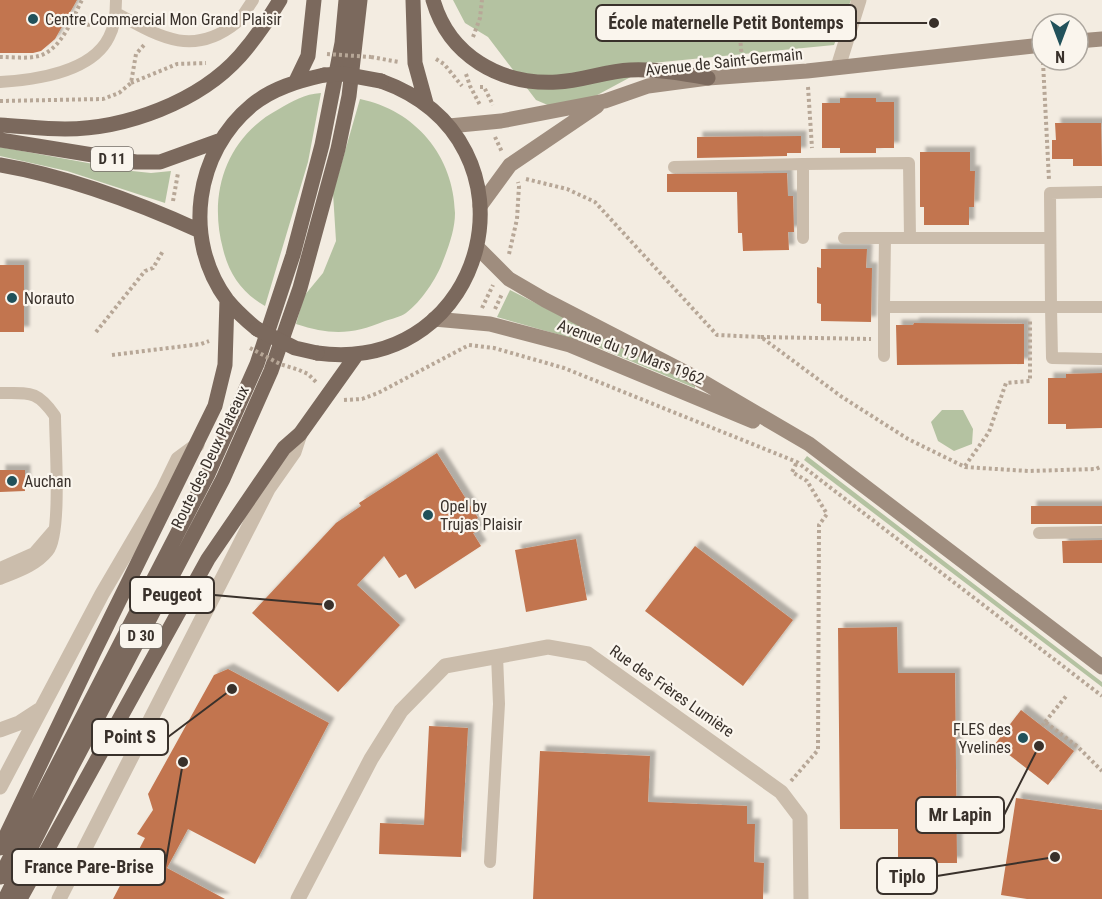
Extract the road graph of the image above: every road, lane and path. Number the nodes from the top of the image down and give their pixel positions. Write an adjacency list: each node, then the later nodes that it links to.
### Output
1 (82, 0): 12 (path)
2 (253, 0): 15 (lane)
3 (280, 0): 37 (main road)
4 (314, 0): 28 (main road)
5 (346, 0): 100 (main road, Route des Deux Plateaux / D 30)
6 (360, 0): 101 (main road, Route des Deux Plateaux / D 30)
7 (413, 0): 35 (main road)
8 (433, 0): 27 (main road)
9 (482, 0): 16 (path)
10 (858, 0): 24 (street)
11 (116, 6): 14 (lane); 15 (lane)
12 (69, 24): 14 (path); 19 (path)
13 (739, 25): 23 (path)
14 (113, 26): 29 (lane)
15 (155, 33): 30 (path)
16 (471, 41)
17 (1030, 46): 24 (main road, Avenue de Saint-Germain)
18 (327, 54): 22 (path, bridge)
19 (0, 57)
20 (436, 59): 31 (path)
21 (206, 63): 30 (path)
22 (406, 63)
23 (742, 63)
24 (838, 67): 25 (main road, Avenue de Saint-Germain)
25 (807, 71): 27 (main road, Avenue de Saint-Germain); 41 (path)
26 (1044, 72): 47 (path)
27 (708, 78): 34 (main road, Avenue de Saint-Germain)
28 (296, 81): 35 (main road, bridge); 40 (main road)
29 (0, 82)
30 (131, 83): 33 (path)
31 (462, 86)
32 (480, 87): 36 (path)
33 (0, 101)
34 (605, 101): 38 (main road, Avenue de Saint-Germain); 49 (main road)
35 (426, 103): 38 (main road)
36 (498, 114)
37 (0, 125)
38 (449, 126): 49 (main road)
39 (0, 140): 40 (main road, D 11)
40 (221, 140): 50 (main road)
41 (808, 164): 43 (lane); 51 (lane); 55 (lane)
42 (0, 165): 50 (main road, D 11)
43 (674, 166)
44 (178, 172): 48 (path)
45 (526, 179): 67 (path)
46 (1102, 192): 47 (lane)
47 (1050, 193): 52 (lane)
48 (172, 206)
49 (480, 206): 56 (main road)
50 (200, 231): 59 (main road)
51 (803, 237)
52 (1050, 237): 55 (lane); 62 (lane)
53 (844, 238): 54 (lane)
54 (885, 238): 55 (lane); 60 (lane)
55 (910, 238)
56 (477, 247): 65 (main road); 79 (main road, Avenue du 19 Mars 1962)
57 (163, 251): 66 (path)
58 (506, 286): 64 (path)
59 (227, 300): 71 (main road, bridge); 80 (main road)
60 (884, 307): 61 (lane); 73 (lane)
61 (1030, 308): 62 (lane); 83 (path)
62 (1051, 308): 63 (lane); 74 (lane)
63 (1102, 308)
64 (492, 315)
65 (434, 319): 71 (main road); 79 (main road, Avenue du 19 Mars 1962)
66 (96, 332)
67 (761, 337): 68 (path); 83 (path)
68 (855, 339)
69 (209, 341): 72 (path)
70 (250, 348): 75 (path, bridge)
71 (357, 354): 78 (main road)
72 (112, 355)
73 (884, 356)
74 (1102, 359)
75 (321, 386)
76 (0, 393): 84 (lane)
77 (340, 400): 81 (path)
78 (300, 434): 102 (main road); 103 (street)
79 (809, 444): 81 (path); 90 (main road, Avenue du 19 Mars 1962)
80 (197, 445): 93 (street); 98 (main road)
81 (797, 462): 92 (path); 97 (path)
82 (1102, 466): 83 (path)
83 (965, 467)
84 (56, 528): 87 (lane); 88 (lane)
85 (1102, 532): 86 (lane)
86 (1039, 533)
87 (0, 568)
88 (0, 579)
89 (497, 656): 97 (street, Rue des Frères Lumière); 99 (lane); 104 (street, Rue des Frères Lumière)
90 (1102, 667)
91 (1067, 695): 95 (path)
92 (1102, 696)
93 (42, 708): 94 (street); 96 (street)
94 (0, 730)
95 (1102, 771)
96 (0, 787)
97 (781, 792): 105 (street, Rue des Frères Lumière)
98 (0, 848)
99 (490, 862)
100 (0, 877)
101 (6, 899)
102 (20, 899)
103 (59, 899)
104 (298, 899)
105 (801, 899)

